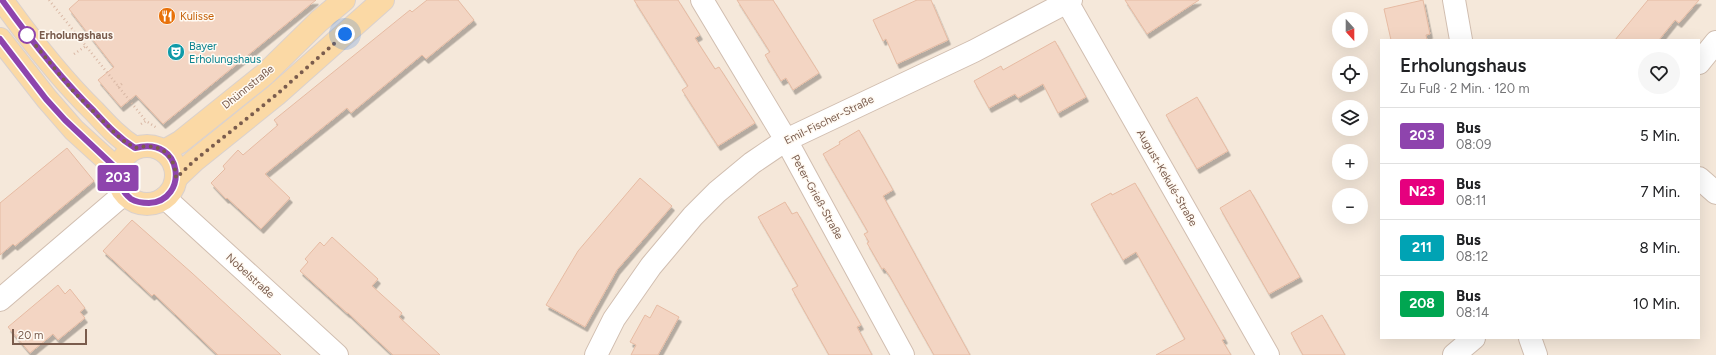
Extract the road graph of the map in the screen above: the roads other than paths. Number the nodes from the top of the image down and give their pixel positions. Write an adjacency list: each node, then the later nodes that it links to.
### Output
1 (2, 0): 12 (main road)
2 (344, 0): 13 (main road, Dhünnstraße)
3 (383, 0): 15 (main road)
4 (702, 0): 11 (street, Peter-Grieß-Straße)
5 (1454, 0): 8 (street)
6 (1068, 1): 11 (street, Emil-Fischer-Straße); 26 (street, August-Kekulé-Straße)
7 (0, 39): 14 (main road)
8 (1461, 39)
9 (1716, 42): 10 (street)
10 (1700, 62)
11 (786, 140): 24 (street, Emil-Fischer-Straße); 25 (street, Peter-Grieß-Straße)
12 (135, 148): 13 (main road); 14 (main road)
13 (164, 151): 15 (main road)
14 (118, 170): 17 (main road)
15 (176, 178): 19 (main road)
16 (1700, 179): 18 (street)
17 (125, 193): 19 (main road); 20 (street)
18 (1716, 193)
19 (165, 198): 23 (street, Nobelstraße)
20 (0, 300)
21 (1473, 339): 27 (street)
22 (1530, 339): 28 (street)
23 (337, 355)
24 (596, 355)
25 (903, 355)
26 (1268, 355)
27 (1454, 355)
28 (1536, 355)

